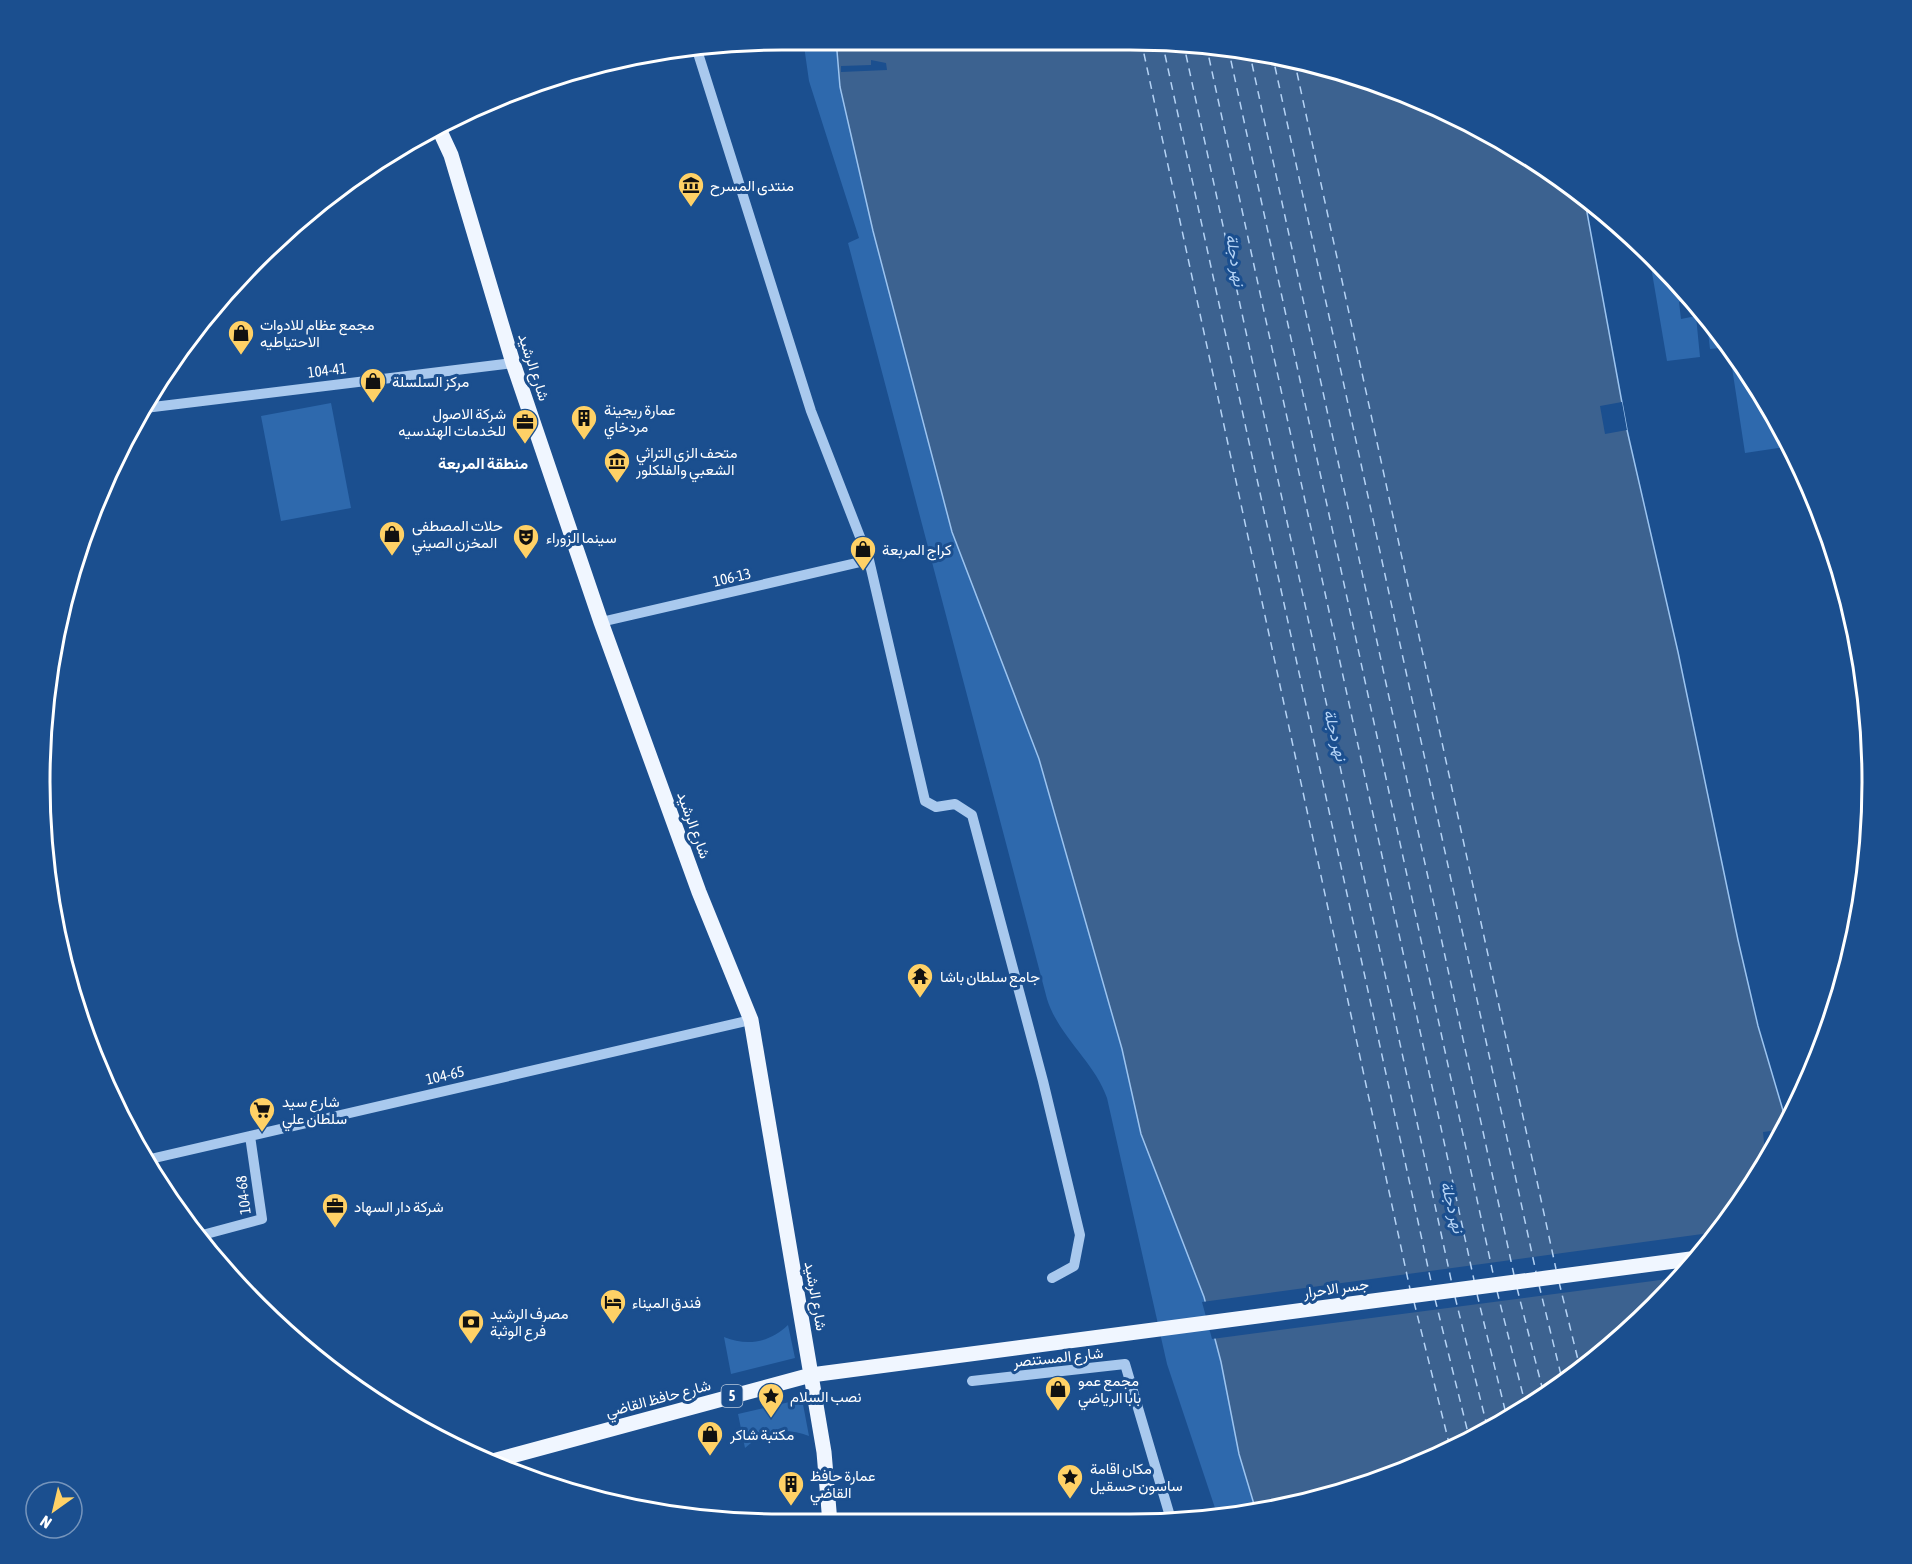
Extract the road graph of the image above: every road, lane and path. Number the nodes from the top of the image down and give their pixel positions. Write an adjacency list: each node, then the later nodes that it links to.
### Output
1 (698, 55): 7 (street)
2 (448, 131): 4 (main road, شارع الرشيد)
3 (441, 134): 4 (main road, شارع الرشيد)
4 (450, 155): 5 (main road, شارع الرشيد)
5 (513, 363): 6 (street, 104-41); 8 (main road, شارع الرشيد)
6 (154, 407)
7 (868, 560): 8 (street, 106-13); 14 (street)
8 (601, 622): 9 (main road, شارع الرشيد)
9 (751, 1020): 10 (street, 104-65); 16 (main road, شارع الرشيد)
10 (250, 1136): 11 (street, 104-65); 12 (street, 104-68)
11 (154, 1158)
12 (206, 1234)
13 (1685, 1260): 15 (main road, جسر الاحرار)
14 (1052, 1278)
15 (979, 1351): 16 (main road, شارع حافظ القاضي / 5)
16 (811, 1375): 18 (main road, شارع حافظ القاضي / 5); 20 (main road, شارع الرشيد)
17 (972, 1381): 19 (street, شارع المستنصر)
18 (501, 1459)
19 (1170, 1513)
20 (829, 1514)

